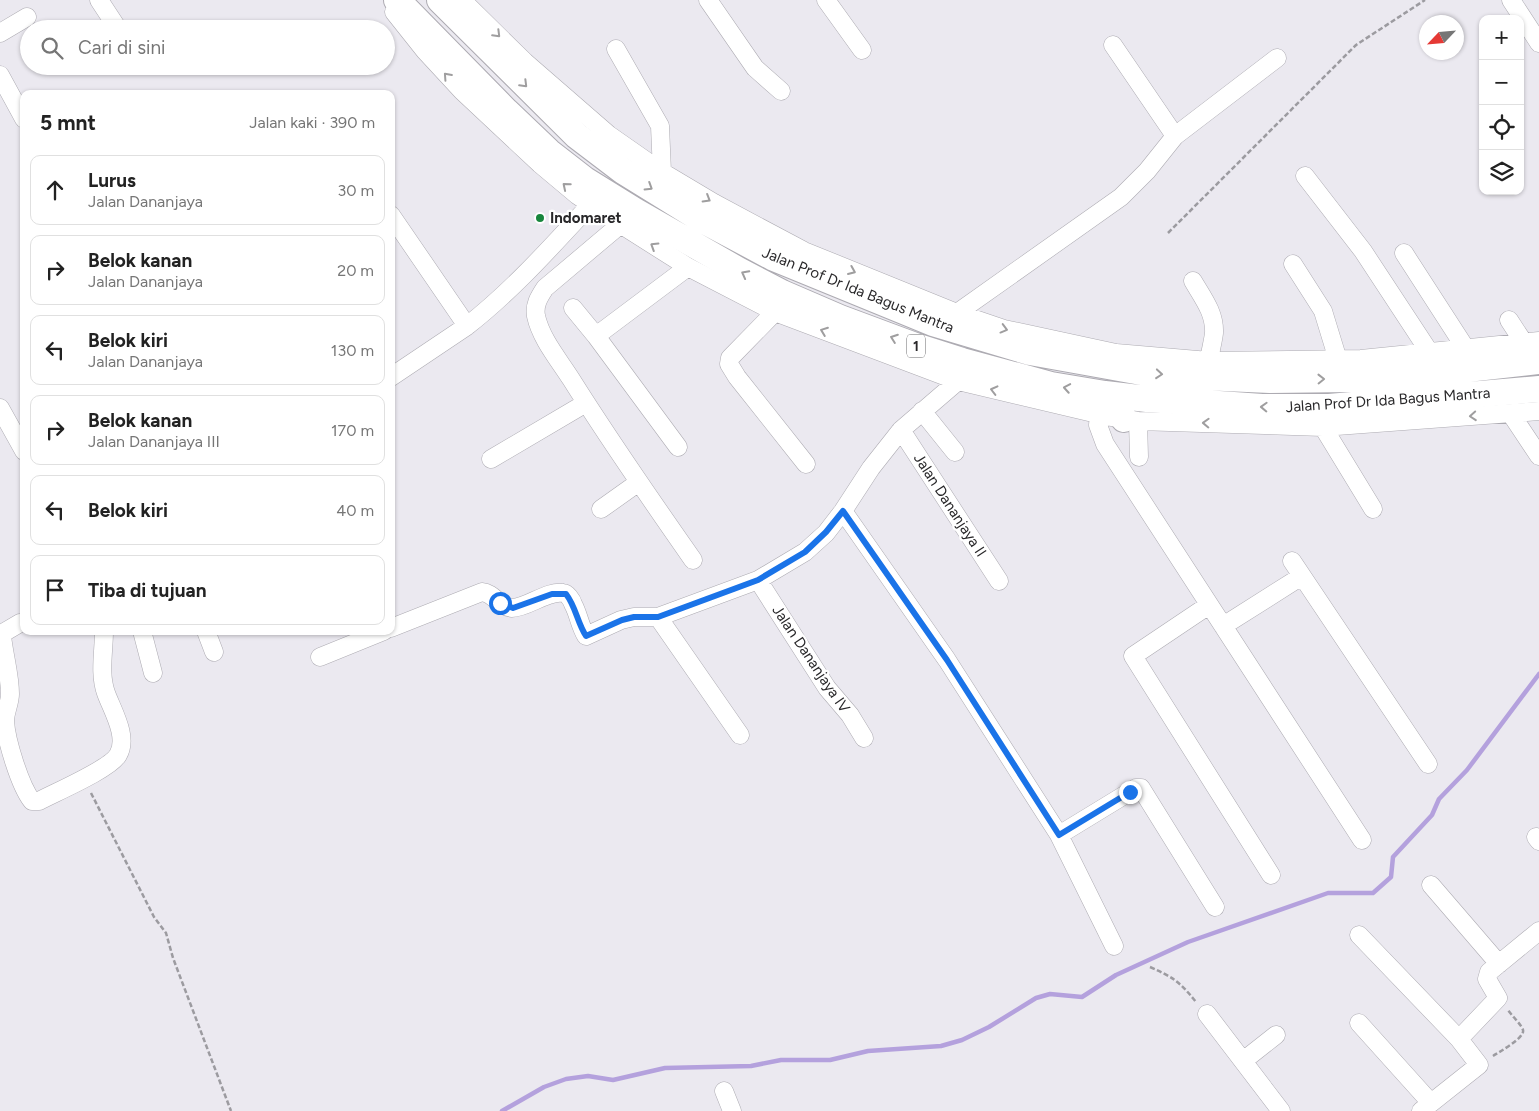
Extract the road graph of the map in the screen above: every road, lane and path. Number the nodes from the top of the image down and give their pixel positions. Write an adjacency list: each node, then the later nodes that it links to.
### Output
1 (99, 0): 12 (street)
2 (387, 0): 26 (street, one-way to 2)
3 (397, 0): 27 (highway, Jalan Prof Dr Ida Bagus Mantra / 1)
4 (440, 0): 29 (highway, Jalan Prof Dr Ida Bagus Mantra / 1, one-way to 29)
5 (462, 0): 24 (street, one-way to 24)
6 (708, 0): 21 (street)
7 (826, 0): 18 (street)
8 (1426, 0): 30 (path)
9 (1511, 0): 15 (street)
10 (27, 17): 11 (street)
11 (22, 20)
12 (112, 20)
13 (20, 21): 14 (street)
14 (0, 33)
15 (1539, 42)
16 (1113, 45): 23 (street)
17 (616, 50): 24 (street)
18 (862, 50)
19 (1277, 58): 23 (street)
20 (0, 75): 22 (street)
21 (781, 91)
22 (20, 112)
23 (1175, 136): 37 (street)
24 (662, 172): 29 (street, one-way to 29)
25 (1305, 176): 42 (street)
26 (591, 204): 27 (street); 39 (street)
27 (628, 218): 33 (street, one-way to 27); 51 (street); 55 (highway, Jalan Prof Dr Ida Bagus Mantra / 1, one-way to 27)
28 (395, 221): 39 (street)
29 (734, 225): 37 (street, one-way to 37); 43 (highway, Jalan Prof Dr Ida Bagus Mantra / 1)
30 (1168, 233)
31 (1404, 253): 45 (street)
32 (1293, 264): 44 (street)
33 (688, 267): 36 (street); 40 (street)
34 (1193, 282): 46 (street)
35 (573, 308): 40 (street)
36 (775, 312): 48 (street, one-way to 36); 65 (street)
37 (957, 313): 43 (street, one-way to 43)
38 (1509, 320): 41 (street)
39 (467, 326): 47 (street)
40 (596, 336): 60 (street)
41 (1534, 348): 45 (highway, Jalan Prof Dr Ida Bagus Mantra / 1)
42 (1430, 353): 44 (street); 45 (street)
43 (1115, 360): 45 (highway, Jalan Prof Dr Ida Bagus Mantra / 1, one-way to 45); 46 (street)
44 (1338, 360): 46 (street)
45 (1462, 360): 50 (highway)
46 (1209, 361)
47 (395, 374)
48 (958, 381): 53 (street); 55 (street, one-way to 48)
49 (1539, 388): 50 (highway, Jalan Prof Dr Ida Bagus Mantra / 1)
50 (1460, 397): 55 (highway, Jalan Prof Dr Ida Bagus Mantra / 1, one-way to 55)
51 (586, 403): 64 (street); 66 (street)
52 (0, 408): 59 (street)
53 (922, 411): 58 (street); 61 (street)
54 (1539, 411): 56 (street)
55 (1116, 412): 57 (street, one-way to 55); 63 (street); 73 (street)
56 (1511, 414): 57 (street, one-way to 57); 62 (street)
57 (1323, 427): 68 (street)
58 (901, 430): 69 (street); 72 (street, Jalan Dananjaya II)
59 (20, 444)
60 (678, 447)
61 (955, 452)
62 (1539, 456)
63 (1139, 457)
64 (491, 459)
65 (806, 464)
66 (638, 482): 67 (street); 70 (street)
67 (601, 509)
68 (1373, 509)
69 (843, 511): 71 (street); 89 (street)
70 (693, 560)
71 (758, 580): 74 (street); 86 (street, Jalan Dananjaya IV)
72 (999, 581)
73 (1209, 605): 77 (street); 91 (street)
74 (658, 617): 76 (street); 85 (street)
75 (20, 623): 88 (street)
76 (395, 626)
77 (1223, 626): 87 (street); 90 (street)
78 (104, 635): 88 (street)
79 (143, 635): 84 (street)
80 (208, 635): 82 (street)
81 (374, 635): 83 (street)
82 (214, 652)
83 (320, 656)
84 (153, 673)
85 (740, 735)
86 (864, 738)
87 (1428, 764)
88 (84, 779): 108 (path)
89 (1059, 835): 93 (street); 96 (street)
90 (1362, 840)
91 (1271, 875)
92 (1431, 885): 97 (street)
93 (1215, 907)
94 (1539, 931): 97 (street)
95 (1359, 936): 103 (street)
96 (1114, 946)
97 (1498, 964): 99 (street)
98 (1150, 967): 100 (path)
99 (1498, 998): 103 (street); 105 (path)
100 (1207, 1014): 104 (street)
101 (1359, 1022): 107 (street)
102 (1276, 1035): 104 (street)
103 (1459, 1039): 105 (street)
104 (1243, 1061): 110 (street)
105 (1479, 1065): 107 (street)
106 (724, 1091): 109 (street)
107 (1426, 1107)
108 (231, 1111)
109 (732, 1111)
110 (1281, 1111)

